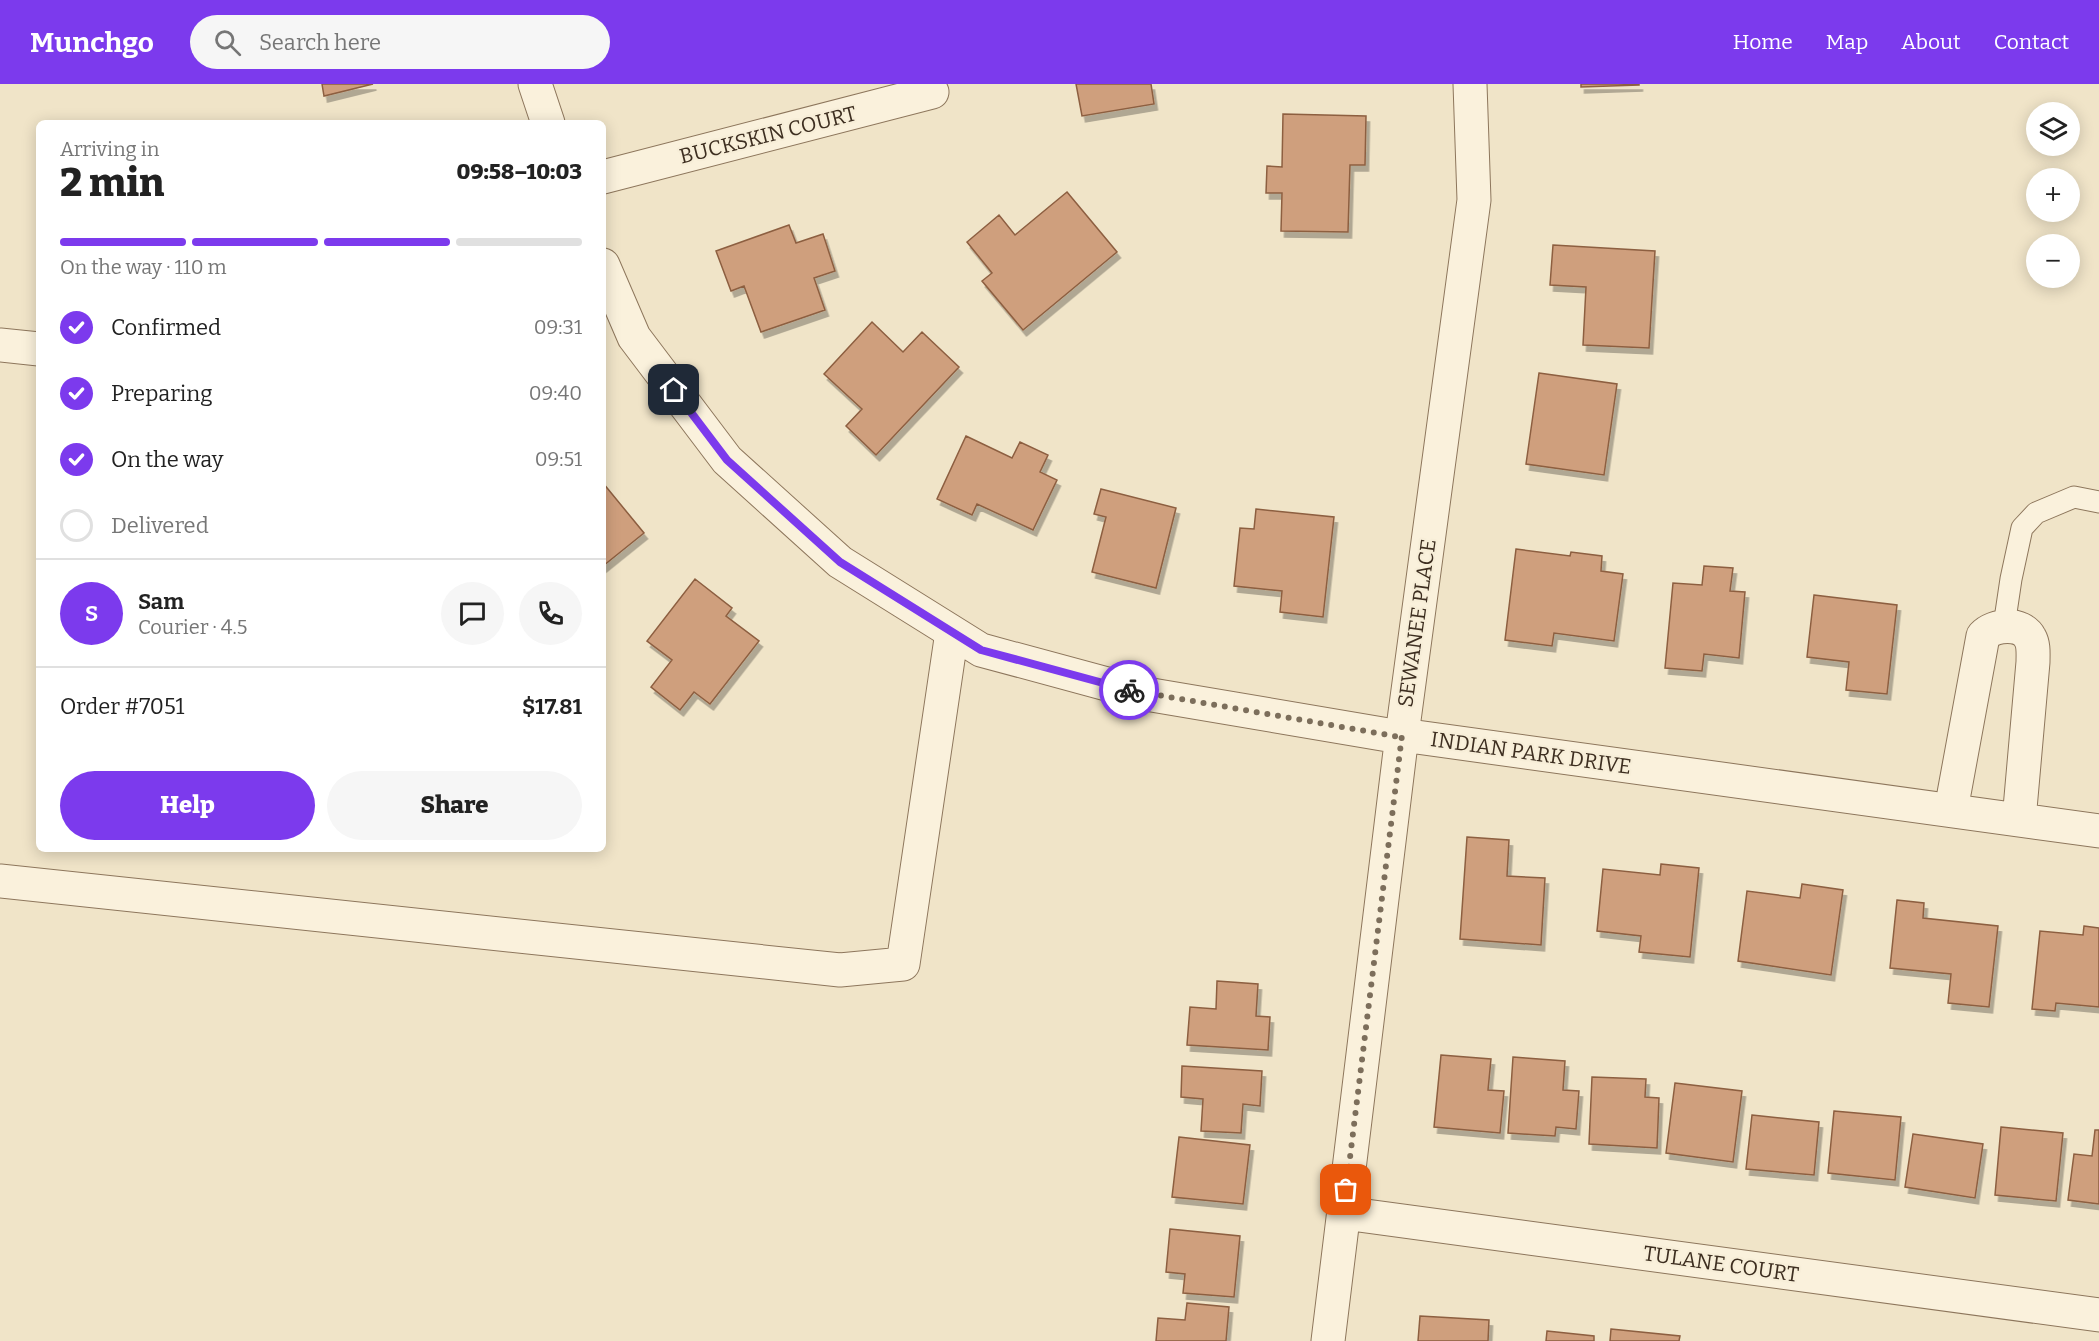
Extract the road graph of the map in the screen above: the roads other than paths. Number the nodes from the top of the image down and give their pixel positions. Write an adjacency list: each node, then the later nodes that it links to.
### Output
1 (535, 84): 4 (street)
2 (1470, 84): 12 (street, SEWANEE PLACE)
3 (932, 92): 5 (street, BUCKSKIN COURT)
4 (547, 120)
5 (606, 176)
6 (606, 272): 11 (street, INDIAN PARK DRIVE)
7 (0, 345): 8 (street)
8 (36, 349)
9 (2099, 502): 10 (lane)
10 (2004, 626): 13 (street); 14 (street)
11 (952, 632): 12 (street, INDIAN PARK DRIVE); 16 (street)
12 (1402, 735): 13 (street, INDIAN PARK DRIVE); 17 (street, SEWANEE PLACE)
13 (1951, 810): 14 (street, INDIAN PARK DRIVE)
14 (2019, 820): 15 (street, INDIAN PARK DRIVE)
15 (2099, 831)
16 (0, 881)
17 (1344, 1213): 18 (street, TULANE COURT); 19 (street, SEWANEE PLACE)
18 (2099, 1315)
19 (1328, 1341)

